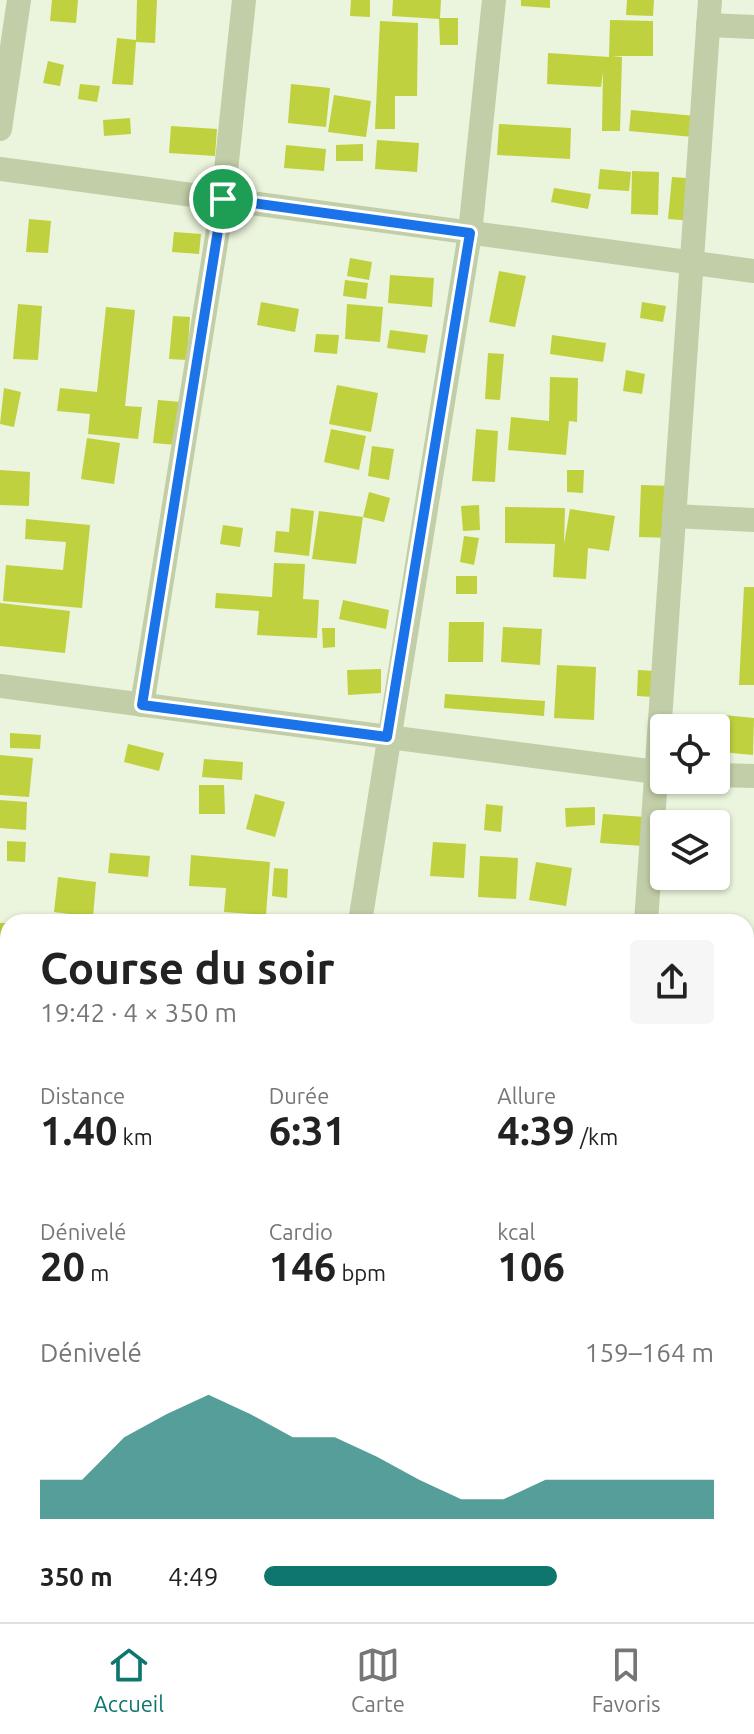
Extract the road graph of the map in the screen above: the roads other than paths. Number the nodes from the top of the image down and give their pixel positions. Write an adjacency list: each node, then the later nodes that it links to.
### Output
1 (19, 0): 7 (street)
2 (244, 0): 9 (street)
3 (494, 0): 10 (street)
4 (710, 0): 5 (street)
5 (708, 25): 6 (street); 11 (street)
6 (754, 27)
7 (0, 129)
8 (0, 169): 9 (street)
9 (223, 199): 10 (street); 16 (street)
10 (470, 233): 11 (street); 18 (street)
11 (692, 263): 12 (street); 13 (street)
12 (754, 271)
13 (674, 516): 14 (street); 17 (street)
14 (754, 520)
15 (0, 686): 16 (street)
16 (142, 705): 18 (street)
17 (663, 714)
18 (387, 737): 19 (street); 23 (street)
19 (650, 772)
20 (730, 775): 21 (street)
21 (754, 776)
22 (658, 794): 24 (street)
23 (361, 914)
24 (647, 914)

